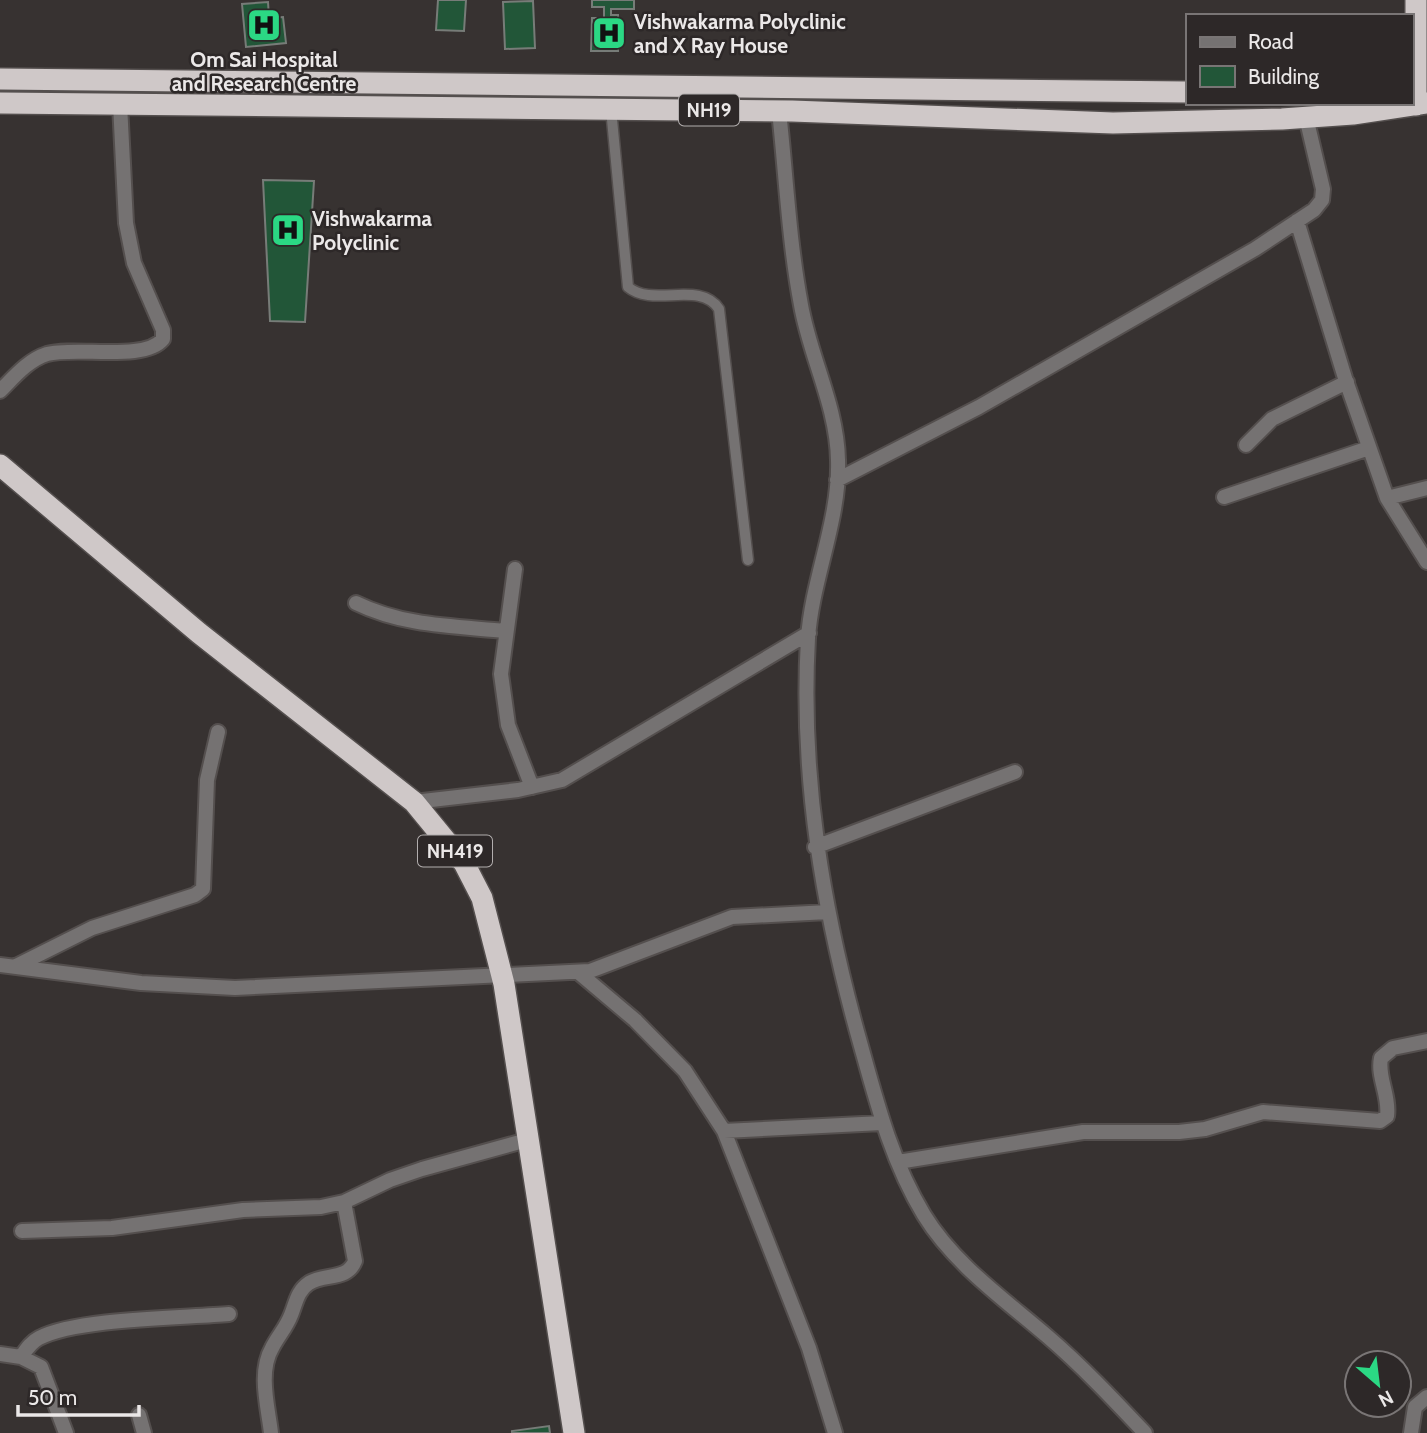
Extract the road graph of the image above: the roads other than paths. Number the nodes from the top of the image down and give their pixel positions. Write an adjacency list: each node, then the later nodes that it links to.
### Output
1 (1416, 0): 2 (highway)
2 (1418, 74): 7 (highway)
3 (0, 79): 4 (highway, NH19)
4 (1186, 92)
5 (0, 103): 6 (highway, NH19)
6 (120, 104): 9 (highway, NH19); 14 (street)
7 (1421, 104)
8 (1412, 105): 11 (highway, NH19)
9 (611, 109): 10 (highway, NH19); 22 (lane)
10 (779, 111): 11 (highway, NH19); 18 (street)
11 (1306, 117): 12 (street)
12 (1297, 222): 13 (street); 18 (street)
13 (1347, 382): 15 (street); 16 (street)
14 (0, 391)
15 (1246, 445)
16 (1369, 447): 20 (street); 21 (street)
17 (0, 465): 31 (highway, NH419)
18 (837, 480): 27 (street)
19 (1427, 488): 21 (street)
20 (1224, 497)
21 (1387, 498): 23 (street)
22 (748, 560)
23 (1427, 562)
24 (515, 569): 26 (street)
25 (356, 603): 26 (street)
26 (505, 631): 30 (street)
27 (809, 633): 30 (street); 32 (street)
28 (218, 732): 35 (street)
29 (1015, 772): 32 (street)
30 (532, 787): 31 (street)
31 (414, 802): 37 (highway, NH419)
32 (815, 847): 33 (street)
33 (828, 912): 36 (street); 39 (street)
34 (0, 965): 35 (street)
35 (16, 966): 37 (street)
36 (578, 972): 37 (street); 40 (street)
37 (502, 977): 41 (highway, NH419)
38 (1427, 1041): 42 (street)
39 (882, 1123): 40 (street); 42 (street)
40 (724, 1131): 54 (street)
41 (527, 1140): 43 (street); 53 (highway, NH419)
42 (898, 1162): 55 (street)
43 (344, 1202): 44 (street); 52 (street)
44 (22, 1231)
45 (229, 1314): 47 (street)
46 (0, 1354): 47 (street)
47 (21, 1357): 50 (street)
48 (1427, 1397): 56 (street)
49 (139, 1415): 51 (street)
50 (66, 1433)
51 (144, 1433)
52 (271, 1433)
53 (573, 1433)
54 (835, 1433)
55 (1145, 1433)
56 (1411, 1433)

